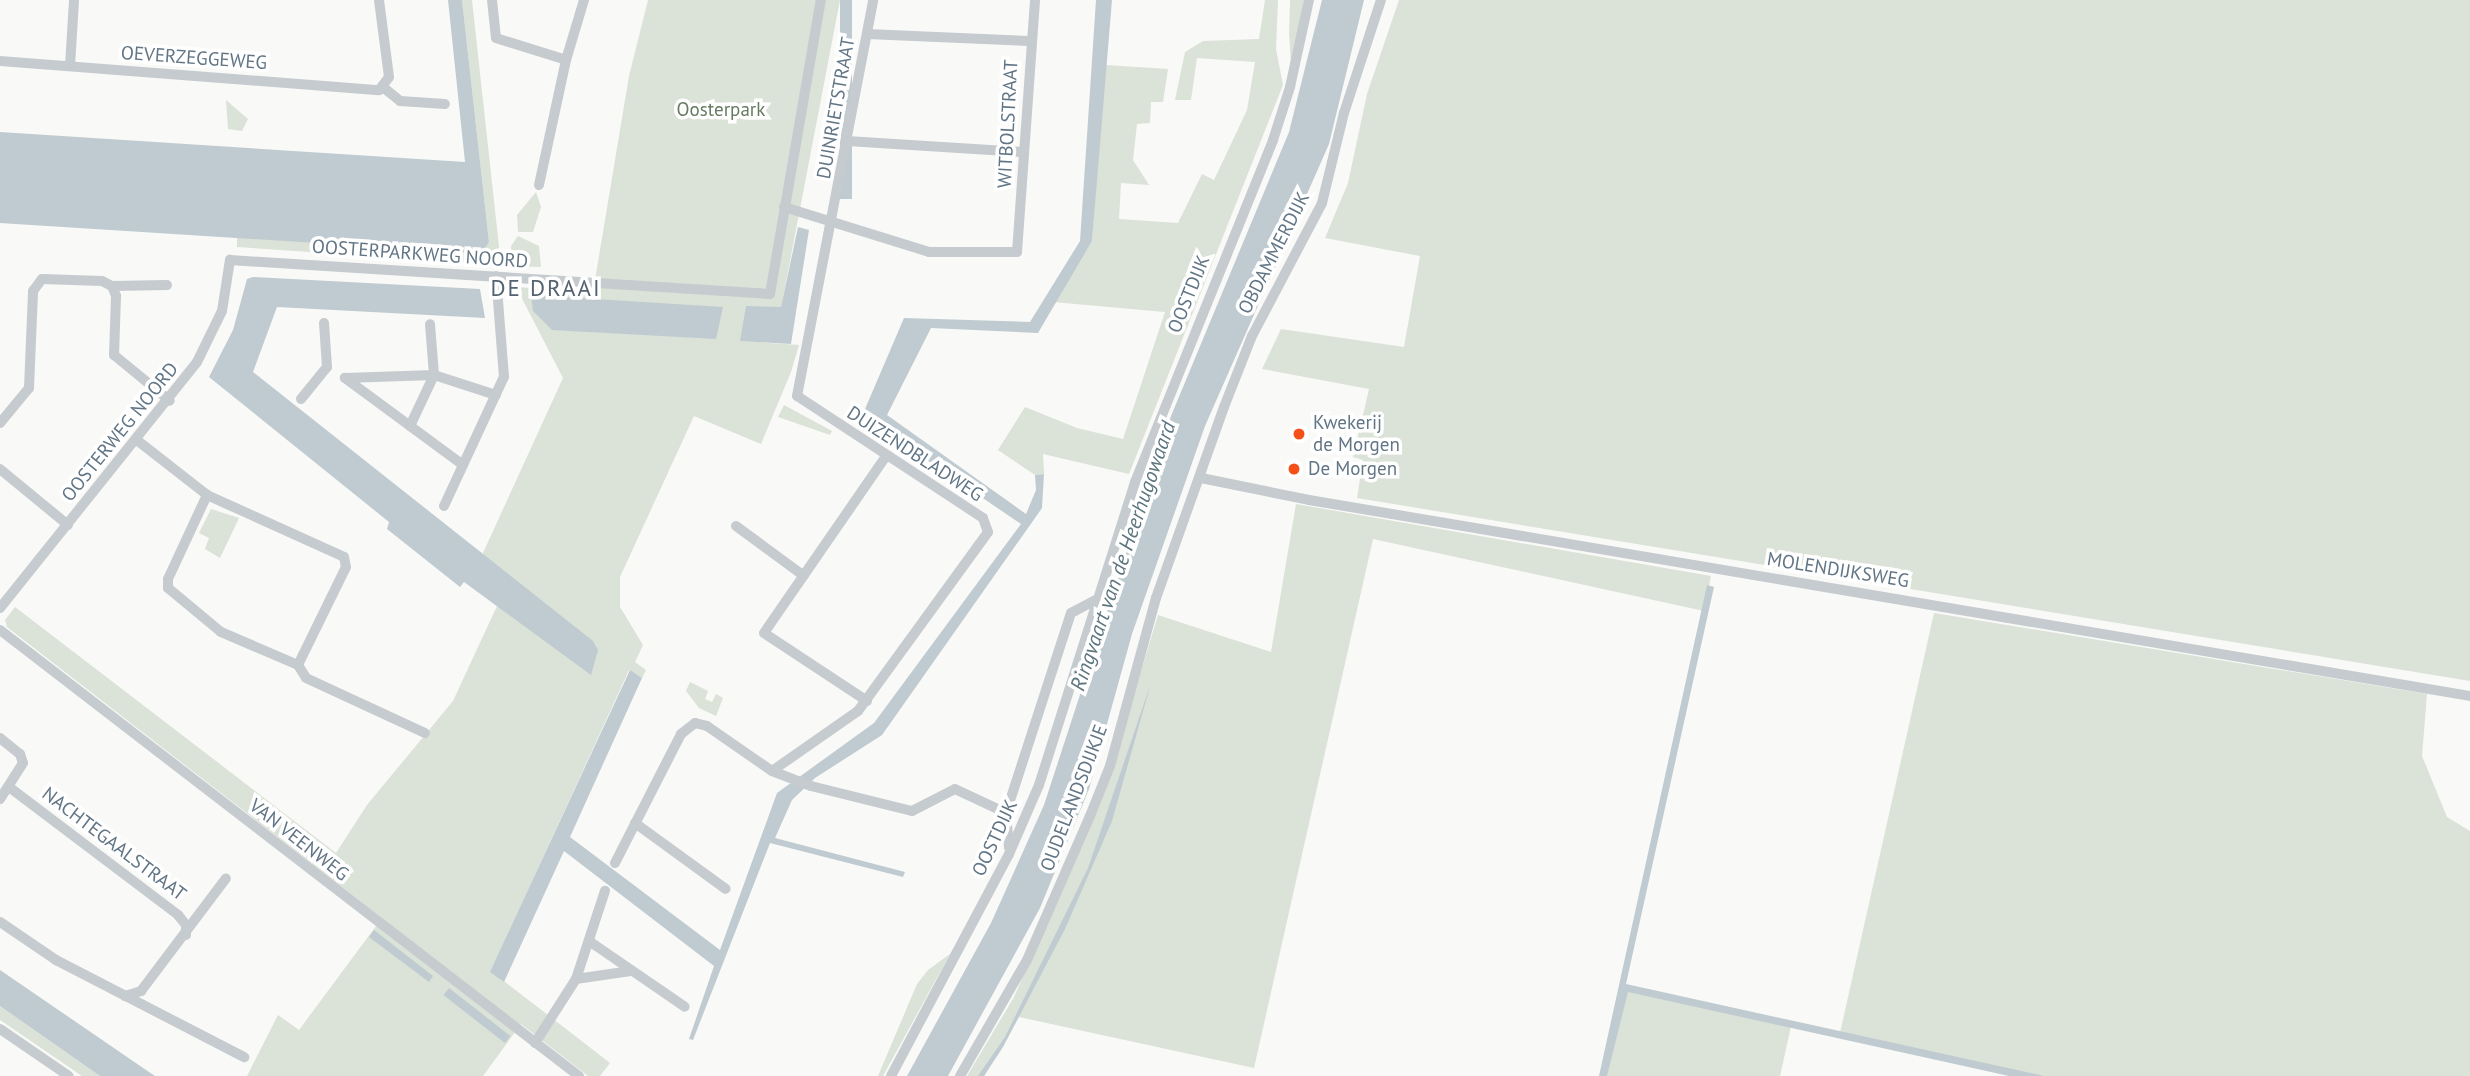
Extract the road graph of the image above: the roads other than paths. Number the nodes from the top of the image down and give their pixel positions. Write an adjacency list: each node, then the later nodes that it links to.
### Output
1 (74, 0): 14 (street)
2 (379, 0): 15 (street)
3 (492, 0): 12 (street)
4 (584, 0): 12 (street)
5 (821, 0): 20 (street, OOSTERPARKWEG NOORD)
6 (873, 0): 10 (street, DUINRIETSTRAAT)
7 (1035, 0): 11 (street, WITBOLSTRAAT)
8 (1309, 0): 46 (street, OOSTDIJK)
9 (1381, 0): 40 (street, OBDAMMERDIJK)
10 (867, 34): 11 (street); 17 (street, DUINRIETSTRAAT)
11 (1029, 41): 18 (street, WITBOLSTRAAT)
12 (566, 60): 19 (street)
13 (0, 61): 14 (street, OEVERZEGGEWEG)
14 (70, 66): 15 (street, OEVERZEGGEWEG)
15 (384, 88): 16 (street, OEVERZEGGEWEG)
16 (445, 104)
17 (847, 141): 18 (street); 21 (street, DUINRIETSTRAAT)
18 (1023, 152): 21 (street, WITBOLSTRAAT)
19 (539, 185)
20 (784, 207): 21 (street); 23 (street, OOSTERPARKWEG NOORD)
21 (832, 223): 37 (street, DUIZENDBLADWEG)
22 (230, 260): 23 (street, OOSTERPARKWEG NOORD); 33 (street, OOSTERWEG NOORD)
23 (496, 276): 31 (street)
24 (167, 285): 25 (street)
25 (112, 286): 33 (street); 34 (street)
26 (324, 323): 28 (street)
27 (430, 324): 29 (street)
28 (327, 367): 30 (street); 32 (street)
29 (435, 375): 30 (street); 31 (street); 35 (street)
30 (345, 378): 35 (street)
31 (496, 395): 38 (street)
32 (301, 399)
33 (170, 401): 36 (street, OOSTERWEG NOORD)
34 (0, 423)
35 (410, 426): 38 (street)
36 (138, 441): 41 (street); 43 (street, OOSTERWEG NOORD)
37 (886, 456): 45 (street); 51 (street, DUIZENDBLADWEG)
38 (463, 466): 42 (street)
39 (0, 469): 43 (street)
40 (1201, 478): 50 (street, MOLENDIJKSWEG); 77 (street, OUDELANDSDIJKJE)
41 (207, 495): 49 (street); 49 (street)
42 (444, 506)
43 (68, 525): 47 (street, OOSTERWEG NOORD)
44 (736, 526): 45 (street)
45 (804, 576): 51 (street)
46 (1095, 600): 57 (street, OOSTDIJK); 59 (street, OOSTDIJK)
47 (0, 608)
48 (0, 630): 72 (street, VAN VEENWEG)
49 (298, 665): 52 (street)
50 (2470, 695)
51 (867, 701): 54 (street, DUIZENDBLADWEG)
52 (425, 733)
53 (0, 738): 55 (street)
54 (772, 771): 57 (street); 58 (street)
55 (9, 787): 56 (street); 65 (street, NACHTEGAALSTRAAT)
56 (0, 799)
57 (1006, 813): 59 (street)
58 (635, 823): 60 (street); 62 (street)
59 (1009, 854): 76 (street, OOSTDIJK)
60 (615, 863)
61 (226, 878): 65 (street, NACHTEGAALSTRAAT)
62 (726, 889)
63 (605, 891): 66 (street)
64 (0, 922): 69 (street)
65 (186, 936): 69 (street, NACHTEGAALSTRAAT)
66 (589, 941): 67 (street); 68 (street)
67 (632, 971): 68 (street); 70 (street)
68 (576, 979): 72 (street)
69 (124, 996): 73 (street)
70 (685, 1007)
71 (0, 1029): 74 (street)
72 (535, 1043): 75 (street, VAN VEENWEG)
73 (243, 1057)
74 (69, 1076)
75 (579, 1076)
76 (891, 1076)
77 (960, 1076)

